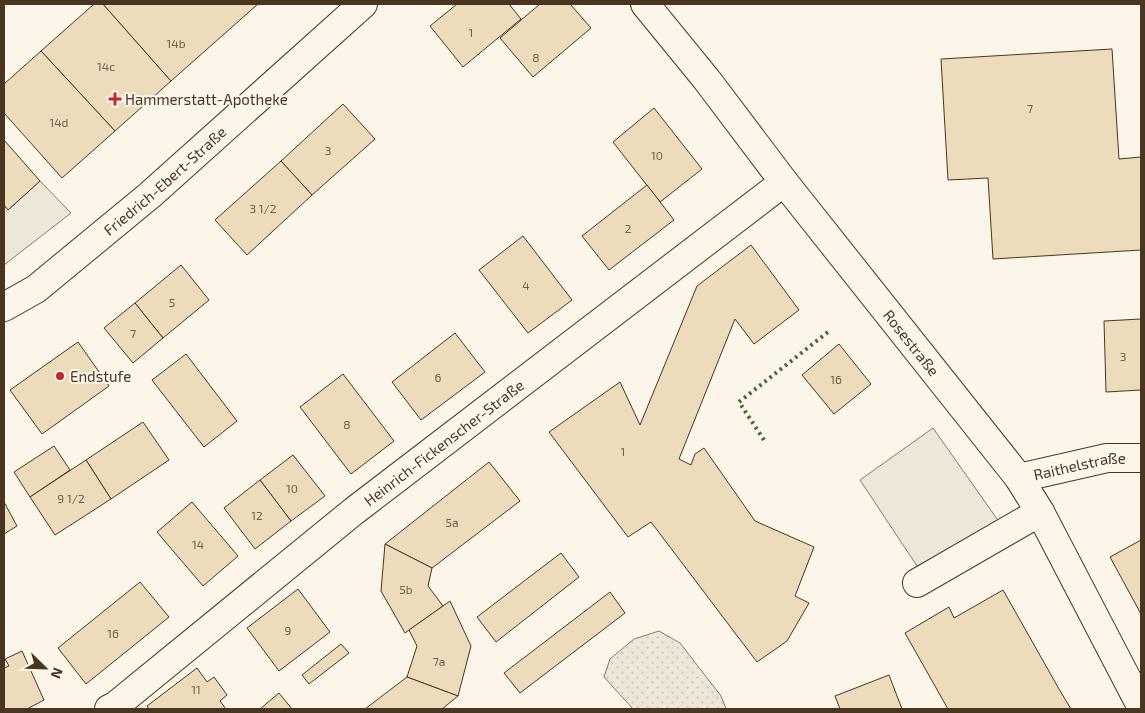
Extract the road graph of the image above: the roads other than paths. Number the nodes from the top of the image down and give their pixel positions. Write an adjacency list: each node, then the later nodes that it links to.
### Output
1 (363, 4): 4 (street, Friedrich-Ebert-Straße)
2 (645, 4): 3 (street, Rosestraße)
3 (784, 182): 6 (street, Rosestraße); 10 (street, Heinrich-Fickenscher-Straße)
4 (4, 307)
5 (1141, 458): 6 (street, Raithelstraße)
6 (1020, 478): 7 (street, Rosestraße)
7 (1040, 512): 8 (street); 9 (street, Rosestraße)
8 (917, 583)
9 (1141, 706)
10 (113, 708)

